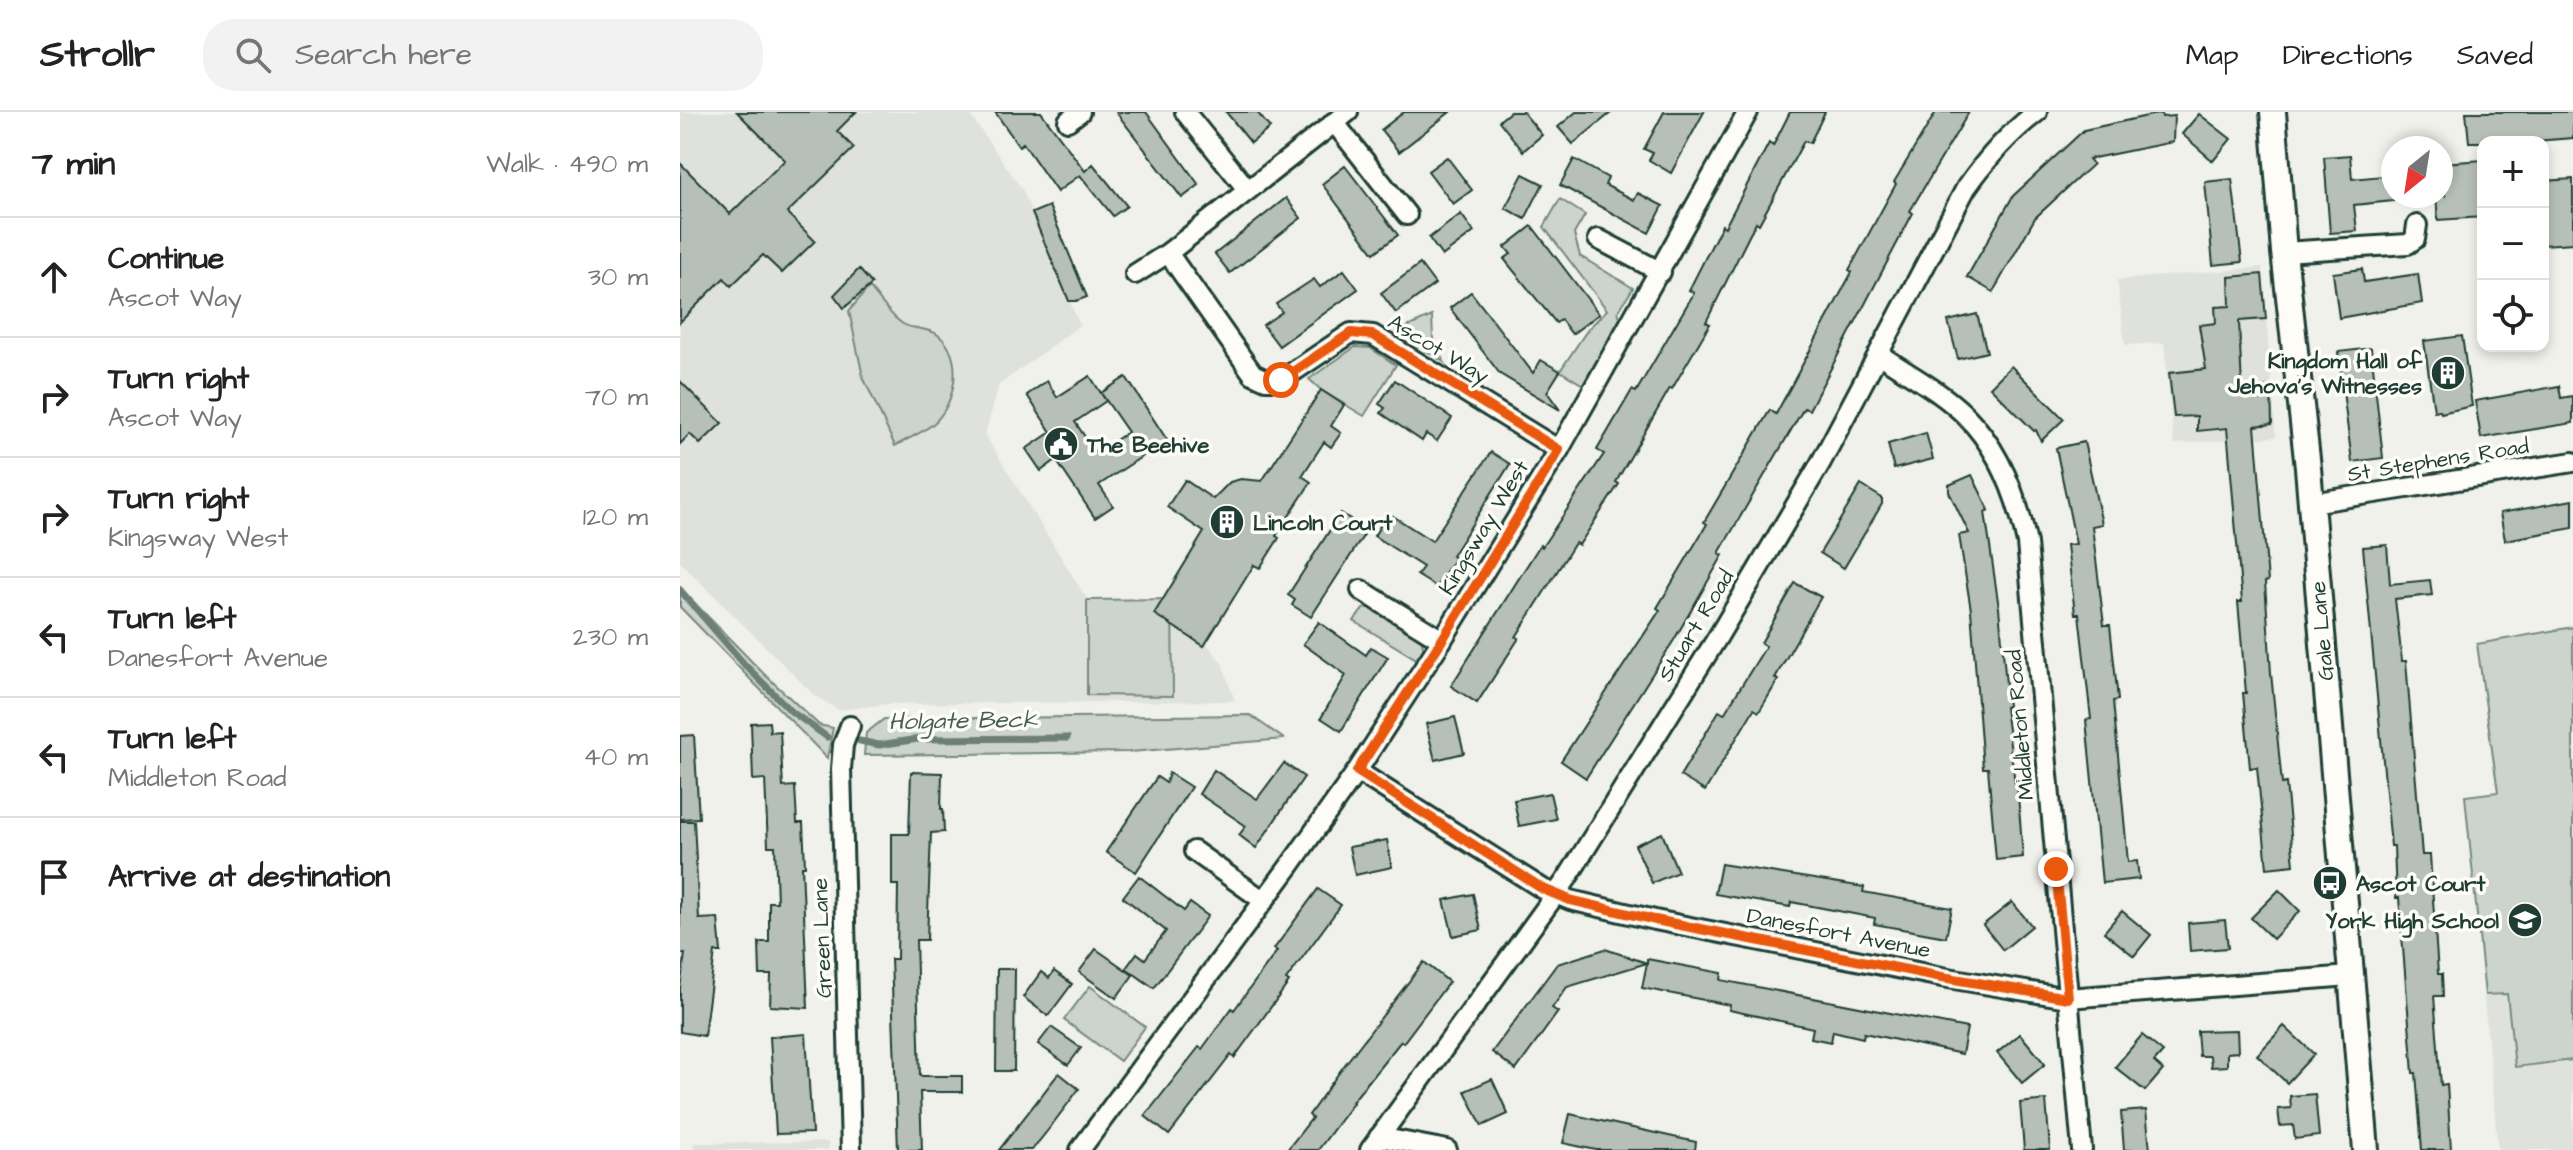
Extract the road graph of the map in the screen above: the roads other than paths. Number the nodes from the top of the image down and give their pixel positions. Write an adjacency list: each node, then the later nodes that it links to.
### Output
1 (1185, 112): 6 (street)
2 (1748, 112): 12 (street, Kingsway West)
3 (2037, 112): 14 (street, Stuart Road)
4 (2273, 112): 10 (street, Gale Lane)
5 (1341, 117): 6 (street); 7 (street)
6 (1247, 189): 11 (street)
7 (1407, 215)
8 (2417, 225): 10 (street)
9 (1598, 239): 12 (street)
10 (2284, 252): 17 (street, Gale Lane)
11 (1168, 253): 13 (street); 15 (street, Ascot Way)
12 (1661, 272): 15 (street, Kingsway West)
13 (1135, 274)
14 (1880, 355): 23 (street, Stuart Road); 26 (street, Middleton Road)
15 (1559, 450): 19 (street, Kingsway West)
16 (2573, 462): 17 (street, St Stephens Road)
17 (2311, 503): 25 (street, Gale Lane)
18 (1361, 590): 19 (street)
19 (1442, 640): 21 (street, Kingsway West)
20 (850, 726): 28 (street, Green Lane)
21 (1357, 771): 23 (street, Danesfort Avenue); 24 (street, Kingsway West)
22 (1194, 851): 24 (street)
23 (1555, 894): 26 (street, Danesfort Avenue); 27 (street, Stuart Road)
24 (1264, 901): 29 (street, Kingsway West)
25 (2350, 976): 26 (street, Danesfort Avenue); 32 (street, Gale Lane)
26 (2068, 998): 31 (street, Middleton Road)
27 (1374, 1144): 30 (street)
28 (851, 1150)
29 (1080, 1150)
30 (1447, 1150)
31 (2082, 1150)
32 (2366, 1150)

